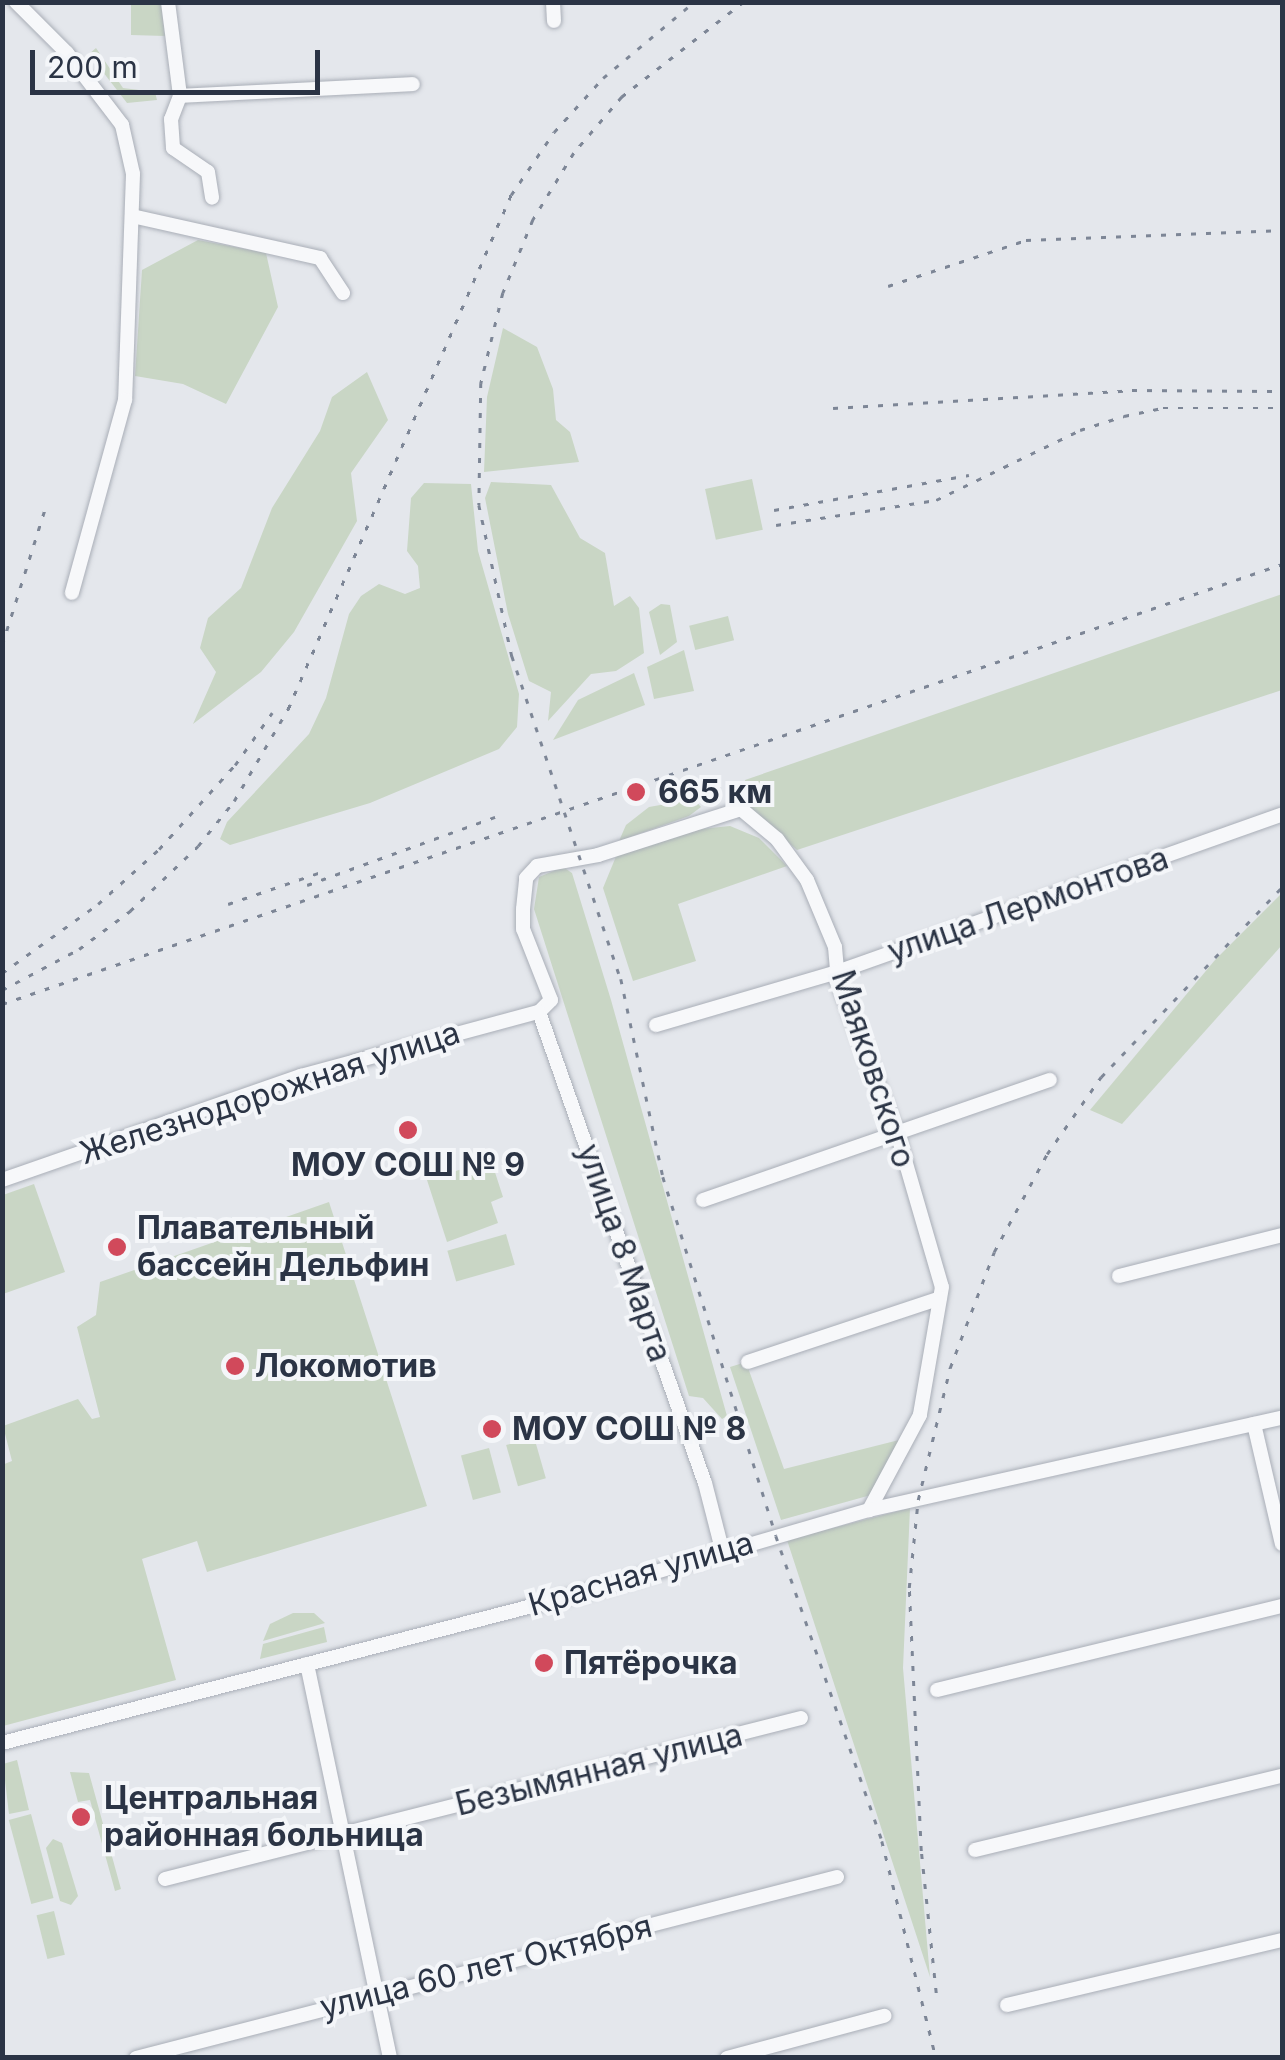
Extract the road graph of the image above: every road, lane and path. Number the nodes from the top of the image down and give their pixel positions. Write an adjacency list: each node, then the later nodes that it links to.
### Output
1 (16, 2): 8 (street)
2 (168, 2): 6 (street)
3 (553, 2): 4 (street)
4 (554, 21)
5 (413, 84): 6 (street)
6 (180, 96): 7 (street)
7 (212, 198)
8 (132, 216): 9 (street); 10 (street)
9 (343, 292)
10 (72, 593)
11 (1282, 814): 13 (street, улица Лермонтова)
12 (526, 878): 13 (street, Маяковского); 14 (street, улица 8 Марта)
13 (837, 972): 15 (street, улица Лермонтова); 17 (street, Маяковского)
14 (539, 1012): 18 (street, Железнодорожная улица); 28 (street, улица 8 Марта)
15 (656, 1025)
16 (1050, 1080): 17 (street)
17 (898, 1136): 19 (street); 22 (street, Маяковского)
18 (2, 1180)
19 (703, 1200)
20 (1282, 1235): 21 (street)
21 (1119, 1276)
22 (940, 1298): 23 (street); 26 (street, Маяковского)
23 (748, 1362)
24 (1282, 1418): 25 (street, Красная улица)
25 (1254, 1424): 26 (street, Красная улица); 27 (street)
26 (869, 1510): 28 (street, Красная улица)
27 (1282, 1544)
28 (723, 1552): 30 (street, Красная улица)
29 (1282, 1606): 31 (street)
30 (307, 1664): 33 (street, Красная улица); 35 (street)
31 (937, 1690)
32 (800, 1718): 35 (street, Безымянная улица)
33 (2, 1743)
34 (1282, 1776): 36 (street)
35 (342, 1836): 38 (street, Безымянная улица); 40 (street)
36 (975, 1850)
37 (837, 1877): 40 (street, улица 60 лет Октября)
38 (165, 1879)
39 (1282, 1940): 41 (street)
40 (376, 1995): 43 (street, улица 60 лет Октября); 44 (street)
41 (1008, 2006)
42 (884, 2016): 45 (street)
43 (136, 2058)
44 (390, 2058)
45 (727, 2058)

